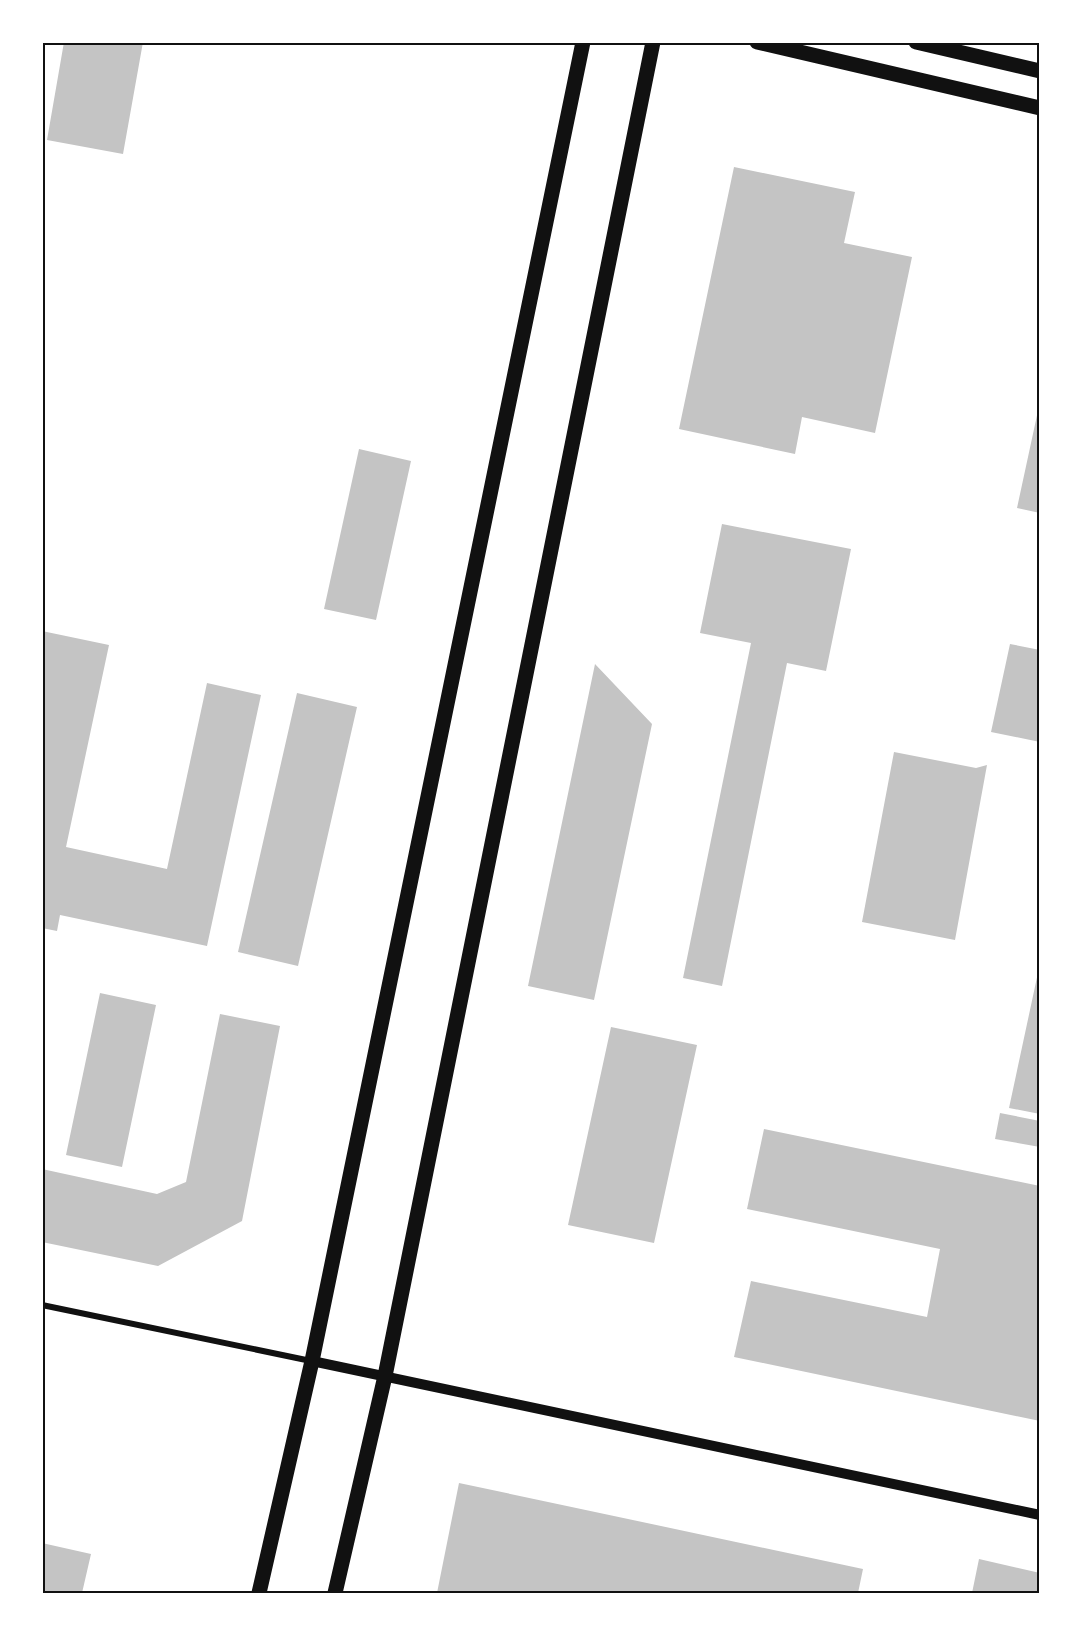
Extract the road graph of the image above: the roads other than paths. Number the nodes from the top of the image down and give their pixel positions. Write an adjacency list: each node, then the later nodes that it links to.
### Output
1 (584, 42): 8 (main road)
2 (653, 42): 9 (main road)
3 (758, 42): 6 (main road)
4 (916, 42): 5 (main road)
5 (1040, 70)
6 (1040, 108)
7 (42, 1305): 8 (street)
8 (312, 1361): 9 (street); 11 (main road)
9 (385, 1376): 10 (street); 12 (main road)
10 (1040, 1515)
11 (259, 1593)
12 (335, 1593)

